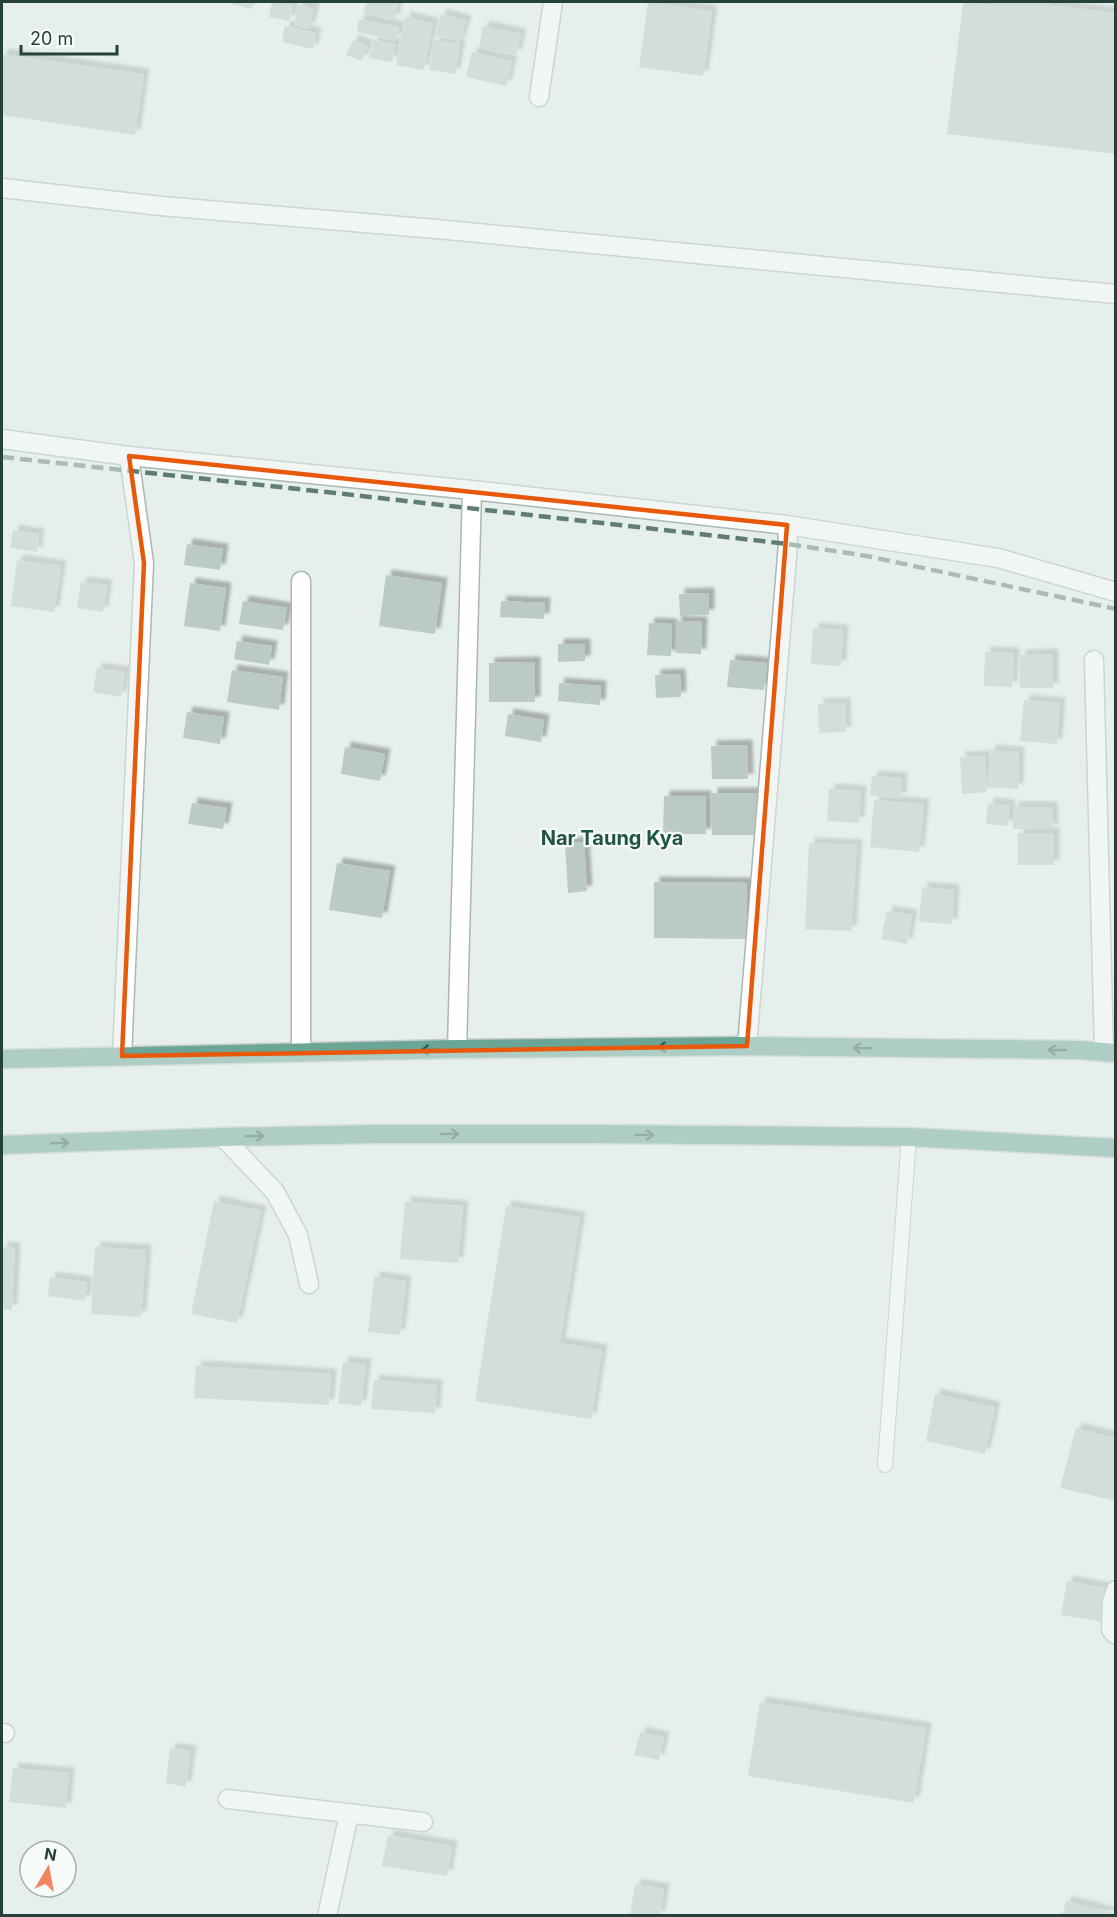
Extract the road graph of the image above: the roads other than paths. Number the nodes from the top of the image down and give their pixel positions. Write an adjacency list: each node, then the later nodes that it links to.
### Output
1 (553, 2): 2 (street)
2 (539, 97)
3 (2, 188): 4 (street)
4 (1116, 294)
5 (2, 439): 6 (street)
6 (129, 456): 7 (street); 16 (street)
7 (472, 490): 8 (street); 13 (street)
8 (787, 525): 10 (street); 12 (street)
9 (301, 581): 14 (street)
10 (1116, 592)
11 (1094, 660): 15 (street)
12 (747, 1046): 13 (main road, one-way to 13); 15 (main road, one-way to 12)
13 (457, 1049): 14 (main road, one-way to 14)
14 (301, 1052): 16 (main road)
15 (1110, 1053)
16 (122, 1056): 17 (main road)
17 (2, 1059)
18 (223, 1137): 19 (main road, one-way to 19); 20 (main road, one-way to 18); 22 (street)
19 (909, 1137): 21 (main road); 23 (lane)
20 (2, 1145)
21 (1116, 1148)
22 (309, 1284)
23 (885, 1465)
24 (1116, 1590): 25 (street)
25 (1116, 1635)
26 (228, 1799): 27 (street)
27 (349, 1814): 28 (street); 29 (street)
28 (423, 1822)
29 (327, 1916)

